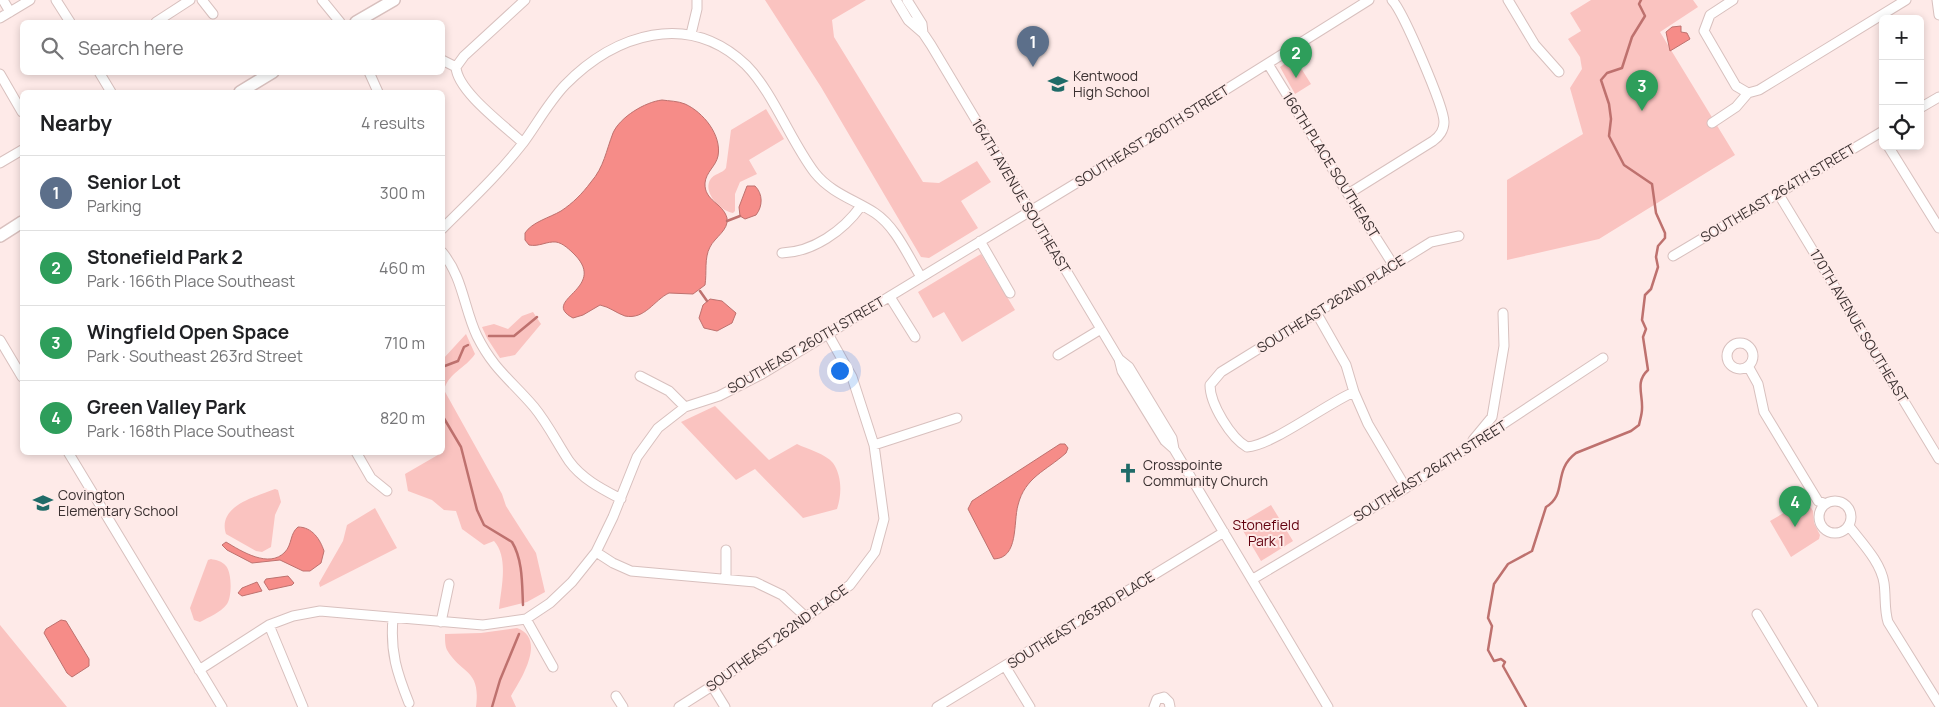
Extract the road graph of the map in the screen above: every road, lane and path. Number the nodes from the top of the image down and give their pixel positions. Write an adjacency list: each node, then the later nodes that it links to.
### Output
1 (3, 0): 18 (street)
2 (30, 0): 18 (street)
3 (56, 0): 22 (street)
4 (190, 0): 23 (street)
5 (202, 0): 19 (street)
6 (322, 0): 24 (street)
7 (394, 0): 25 (main road)
8 (525, 0): 30 (street)
9 (697, 0): 27 (street)
10 (896, 0): 26 (street, 164TH AVENUE SOUTHEAST)
11 (907, 0): 26 (street, 164TH AVENUE SOUTHEAST)
12 (1370, 0): 29 (street, SOUTHEAST 260TH STREET)
13 (1392, 0): 50 (street)
14 (1509, 0): 31 (street)
15 (1733, 0): 39 (street)
16 (1906, 0): 39 (street)
17 (1937, 0): 20 (street)
18 (10, 12): 21 (street)
19 (213, 14)
20 (1939, 15)
21 (0, 18)
22 (69, 20)
23 (159, 20)
24 (338, 20)
25 (359, 20)
26 (923, 33): 52 (street, 164TH AVENUE SOUTHEAST)
27 (691, 34): 45 (street); 51 (street)
28 (445, 62): 30 (street)
29 (1268, 64): 50 (street, 166TH PLACE SOUTHEAST); 52 (street, SOUTHEAST 260TH STREET)
30 (456, 67): 45 (street)
31 (1559, 72)
32 (0, 74): 42 (street)
33 (101, 75): 36 (street)
34 (268, 75): 37 (main road)
35 (370, 75): 38 (street)
36 (110, 90)
37 (243, 90)
38 (377, 90)
39 (1748, 92): 43 (street)
40 (1939, 97): 41 (street)
41 (1924, 106)
42 (20, 109)
43 (1712, 123)
44 (1879, 136): 49 (street, SOUTHEAST 264TH STREET)
45 (523, 143): 55 (street)
46 (1891, 150): 53 (street)
47 (20, 151): 48 (street)
48 (0, 163)
49 (1778, 193): 61 (street, SOUTHEAST 264TH STREET); 85 (street, 170TH AVENUE SOUTHEAST)
50 (1348, 194): 63 (street, 166TH PLACE SOUTHEAST)
51 (861, 206): 60 (street); 64 (street)
52 (1029, 211): 59 (street, SOUTHEAST 260TH STREET); 69 (street, 164TH AVENUE SOUTHEAST)
53 (1936, 217): 56 (street)
54 (20, 223): 57 (main road)
55 (445, 226)
56 (1939, 228)
57 (0, 236)
58 (1459, 236): 63 (street, SOUTHEAST 262ND PLACE)
59 (980, 241): 64 (street, SOUTHEAST 260TH STREET); 65 (street)
60 (782, 253)
61 (1673, 256)
62 (445, 258): 88 (street)
63 (1394, 266): 68 (street, SOUTHEAST 262ND PLACE)
64 (921, 277): 66 (street, SOUTHEAST 260TH STREET)
65 (1010, 293)
66 (890, 297): 70 (street, SOUTHEAST 260TH STREET); 71 (street)
67 (1503, 313): 82 (street)
68 (1316, 314): 78 (street); 78 (street, SOUTHEAST 262ND PLACE)
69 (1100, 328): 73 (street); 91 (street, 164TH AVENUE SOUTHEAST)
70 (828, 334): 79 (street, SOUTHEAST 260TH STREET); 81 (street, SOUTHEAST 262ND PLACE)
71 (915, 337)
72 (0, 340): 76 (street)
73 (1058, 355)
74 (1604, 358): 82 (street, SOUTHEAST 264TH STREET)
75 (1748, 366): 89 (street)
76 (20, 374)
77 (640, 376): 79 (street)
78 (1354, 392): 86 (street)
79 (685, 407): 88 (street, SOUTHEAST 260TH STREET)
80 (957, 418): 81 (street)
81 (874, 445): 99 (street, SOUTHEAST 262ND PLACE)
82 (1458, 454): 86 (street, SOUTHEAST 264TH STREET)
83 (70, 455): 105 (street)
84 (358, 455): 87 (street)
85 (1939, 459)
86 (1406, 488): 95 (street, SOUTHEAST 264TH STREET)
87 (388, 491)
88 (621, 499): 93 (street, SOUTHEAST 260TH STREET)
89 (1826, 504): 90 (street); 90 (street)
90 (1849, 526): 109 (street)
91 (1224, 532): 95 (street, 164TH AVENUE SOUTHEAST); 103 (street, SOUTHEAST 263RD PLACE)
92 (726, 550): 94 (street)
93 (596, 552): 94 (street); 98 (street, SOUTHEAST 260TH STREET)
94 (726, 578): 99 (street)
95 (1253, 579): 119 (street, 164TH AVENUE SOUTHEAST)
96 (449, 584): 101 (street)
97 (1757, 614): 120 (street)
98 (526, 618): 101 (street, SOUTHEAST 260TH STREET); 104 (street)
99 (807, 618): 106 (street, SOUTHEAST 262ND PLACE)
100 (393, 619): 101 (street, SOUTHEAST 260TH STREET); 102 (street, SOUTHEAST 260TH STREET); 108 (street)
101 (441, 622)
102 (269, 625): 105 (street, SOUTHEAST 260TH STREET); 111 (street)
103 (1005, 666): 115 (street, SOUTHEAST 263RD PLACE); 116 (street)
104 (554, 667)
105 (199, 670): 110 (street)
106 (712, 686): 113 (street, SOUTHEAST 262ND PLACE); 114 (street)
107 (616, 696): 112 (street)
108 (409, 704)
109 (1939, 704)
110 (222, 707)
111 (303, 707)
112 (623, 707)
113 (679, 707)
114 (725, 707)
115 (937, 707)
116 (1030, 707)
117 (1154, 707): 118 (street)
118 (1170, 707)
119 (1328, 707)
120 (1813, 707)

